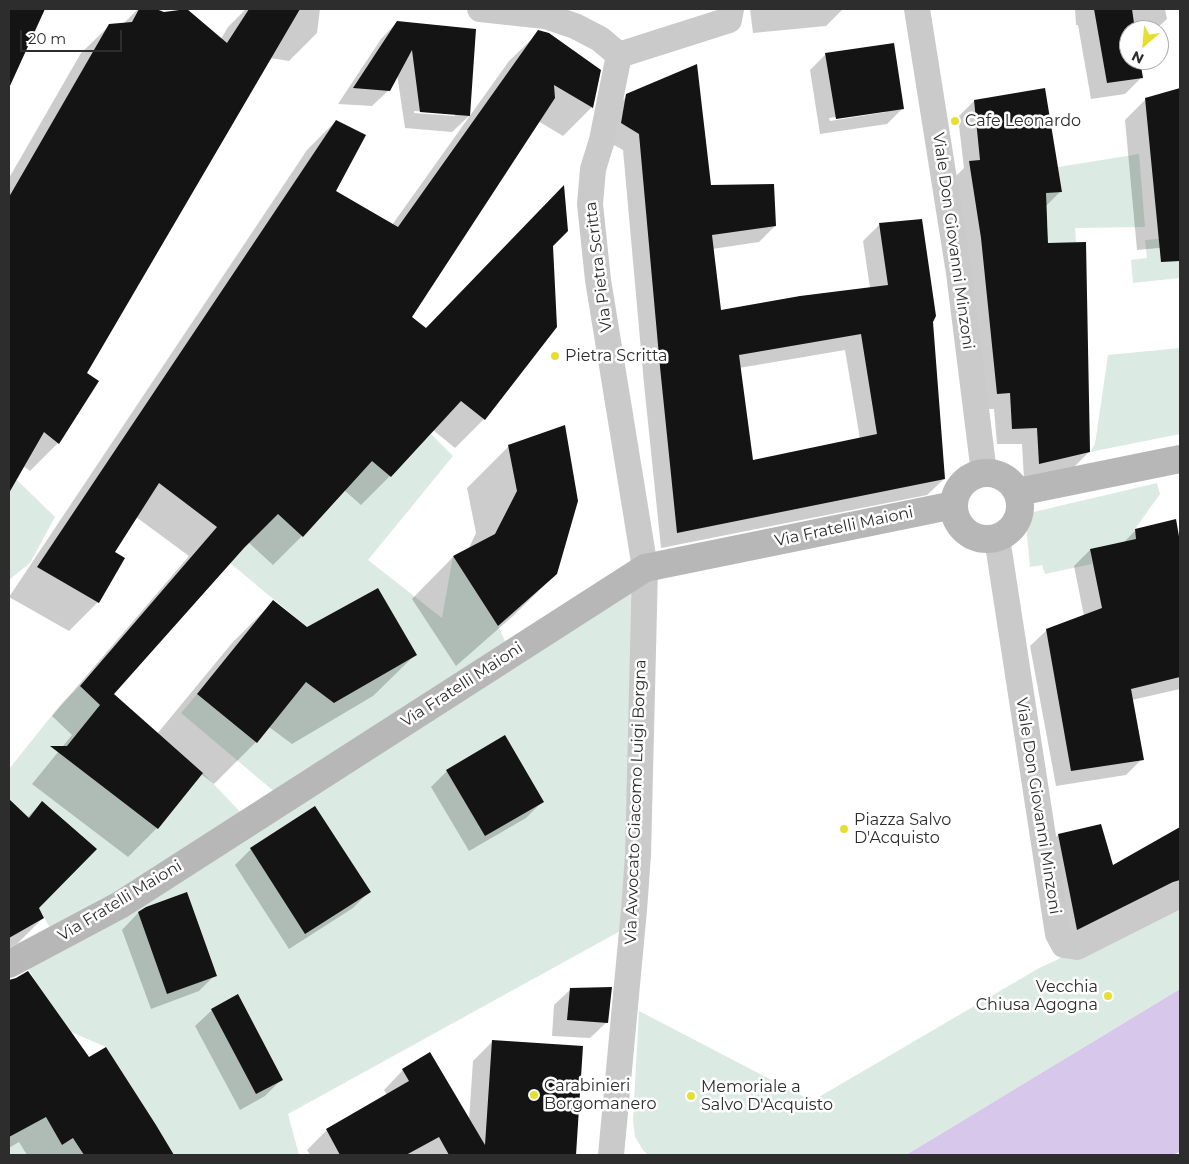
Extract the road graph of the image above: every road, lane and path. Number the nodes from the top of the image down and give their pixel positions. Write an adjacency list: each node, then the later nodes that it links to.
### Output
1 (480, 9): 4 (street)
2 (730, 9): 4 (street)
3 (917, 9): 6 (street, Viale Don Giovanni Minzoni)
4 (619, 55): 10 (street, Via Pietra Scritta)
5 (1180, 459): 7 (main road)
6 (984, 473): 7 (main road); 8 (main road)
7 (1018, 492): 9 (main road)
8 (954, 504): 9 (main road); 10 (main road, Via Fratelli Maioni)
9 (997, 538): 11 (street, Viale Don Giovanni Minzoni)
10 (644, 568): 12 (main road, Via Fratelli Maioni); 13 (street, Via Avvocato Giacomo Luigi Borgna)
11 (1180, 895)
12 (9, 964)
13 (611, 1155)

